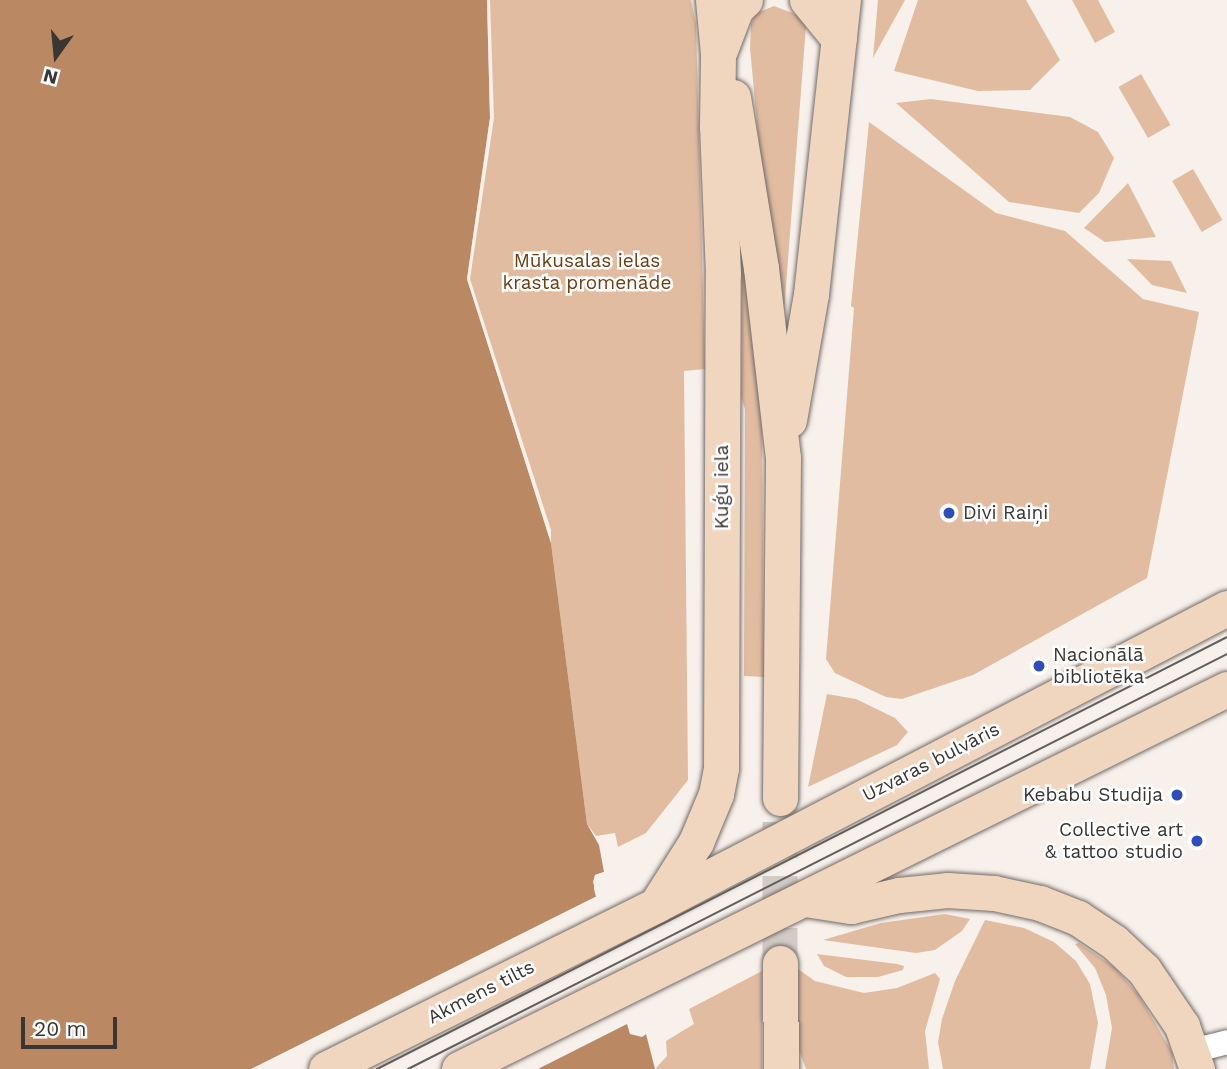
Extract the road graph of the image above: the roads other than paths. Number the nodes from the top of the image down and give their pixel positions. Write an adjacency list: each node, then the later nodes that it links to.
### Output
1 (713, 0): 6 (main road, Kuģu iela)
2 (745, 0): 6 (main road)
3 (807, 0): 5 (main road)
4 (843, 0): 5 (main road, Kuģu iela)
5 (839, 39): 7 (main road, Kuģu iela)
6 (718, 54): 7 (main road, Kuģu iela); 12 (main road, Kuģu iela)
7 (783, 458): 10 (main road, Kuģu iela)
8 (1227, 608): 12 (main road, Uzvaras bulvāris)
9 (1227, 689): 11 (main road)
10 (780, 798)
11 (805, 899): 15 (main road); 17 (main road)
12 (646, 910): 16 (main road, Akmens tilts)
13 (780, 963): 18 (main road)
14 (1227, 1042): 15 (street)
15 (1195, 1060)
16 (326, 1069)
17 (459, 1069)
18 (780, 1069)

